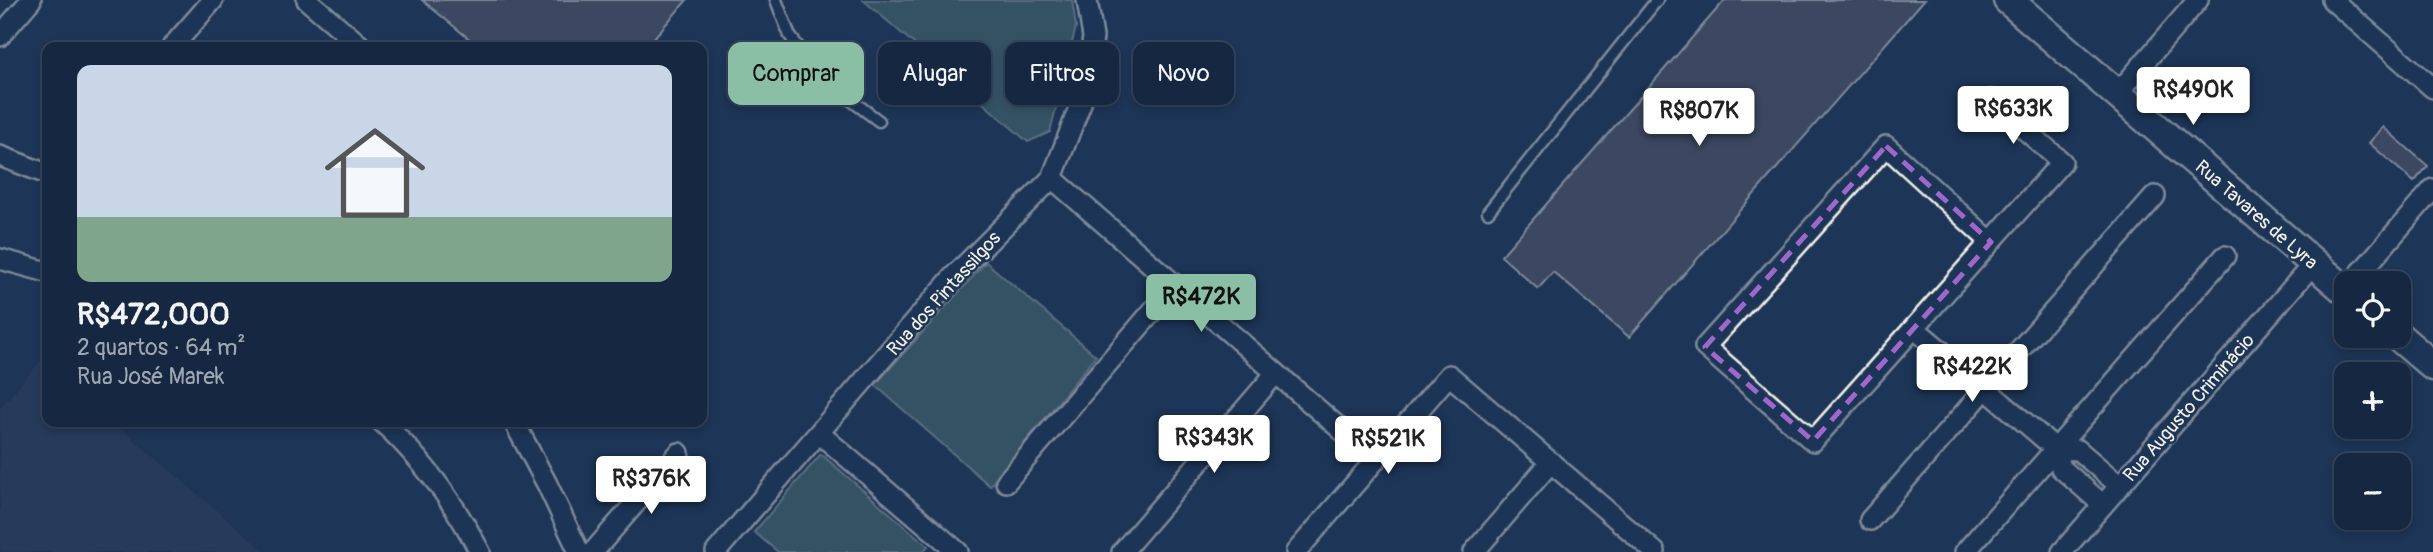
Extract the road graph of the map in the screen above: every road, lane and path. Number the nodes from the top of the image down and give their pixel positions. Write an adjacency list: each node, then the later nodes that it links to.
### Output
1 (31, 0): 10 (street)
2 (213, 0): 11 (street)
3 (307, 0): 12 (street)
4 (775, 0): 16 (lane)
5 (1087, 0): 19 (street, Rua dos Pintassilgos)
6 (1657, 0): 22 (lane)
7 (2008, 0): 14 (main road, Rua Tavares de Lyra)
8 (2198, 0): 14 (street)
9 (2332, 0): 13 (street)
10 (0, 36)
11 (176, 42)
12 (352, 42)
13 (2433, 88)
14 (2117, 94): 26 (main road, Rua Tavares de Lyra)
15 (1991, 100): 23 (street)
16 (879, 121)
17 (0, 156): 18 (street)
18 (42, 172)
19 (1052, 178): 30 (street); 38 (street, Rua dos Pintassilgos)
20 (2433, 189): 28 (street)
21 (2155, 196): 35 (street)
22 (1488, 212)
23 (1991, 242): 31 (street); 31 (street)
24 (2224, 256): 39 (street)
25 (0, 259): 27 (street)
26 (2314, 263): 29 (main road, Rua Tavares de Lyra); 44 (street, Rua Augusto Criminácio)
27 (42, 271)
28 (2362, 271)
29 (2334, 278)
30 (1175, 285): 34 (street); 43 (street)
31 (1914, 328): 35 (street)
32 (2411, 347): 33 (main road)
33 (2433, 366)
34 (1276, 373): 41 (street); 53 (street)
35 (1985, 389): 39 (street); 46 (street)
36 (386, 427): 49 (street)
37 (520, 427): 50 (street)
38 (819, 433): 47 (street); 52 (street, Rua dos Pintassilgos)
39 (2056, 449): 44 (street); 45 (street); 56 (street)
40 (679, 453): 51 (street)
41 (1376, 460): 42 (street); 54 (street)
42 (1551, 462): 48 (street); 55 (street)
43 (1006, 482)
44 (2120, 486): 45 (street, Rua Augusto Criminácio)
45 (2103, 505): 57 (street, Rua Augusto Criminácio)
46 (1870, 520)
47 (952, 550)
48 (1653, 551)
49 (480, 552)
50 (579, 552)
51 (593, 552)
52 (716, 552)
53 (1122, 552)
54 (1296, 552)
55 (1474, 552)
56 (1965, 552)
57 (2062, 552)

